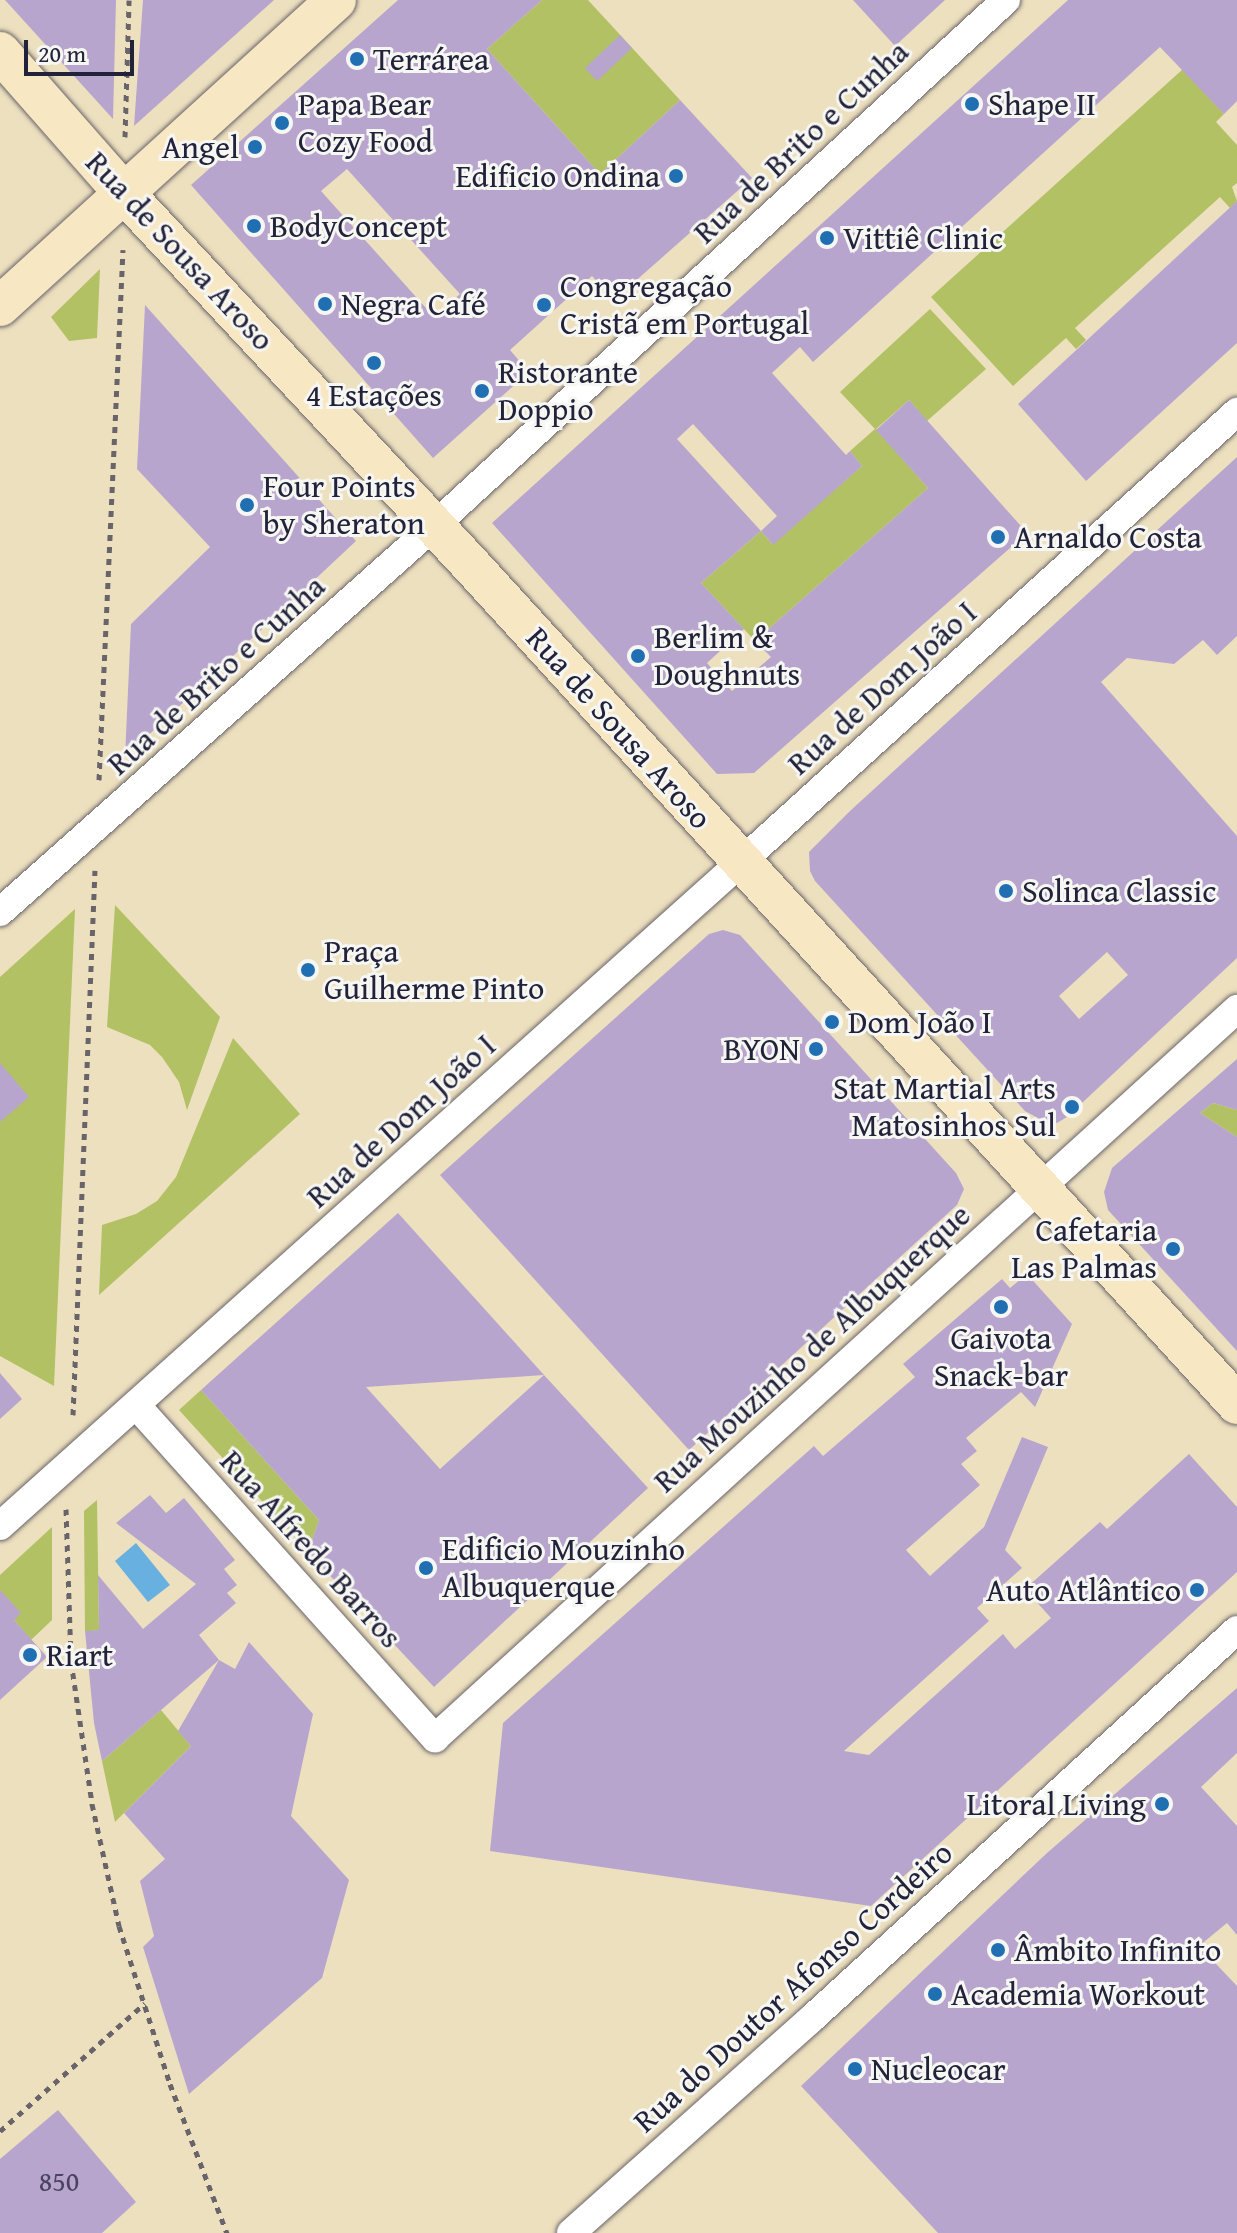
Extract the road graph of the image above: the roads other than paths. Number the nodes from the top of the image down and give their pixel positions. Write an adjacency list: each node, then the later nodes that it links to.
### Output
1 (336, 0): 4 (street)
2 (1006, 0): 7 (street, Rua de Brito e Cunha)
3 (0, 52): 4 (street, Rua de Sousa Aroso)
4 (123, 192): 5 (street); 7 (street, Rua de Sousa Aroso)
5 (0, 306)
6 (1237, 412): 8 (street, Rua de Dom João I)
7 (434, 526): 8 (street, Rua de Sousa Aroso); 9 (street, Rua de Brito e Cunha)
8 (741, 862): 11 (street, Rua de Sousa Aroso); 13 (street, Rua de Dom João I)
9 (0, 912)
10 (1237, 1009): 11 (street, Rua Mouzinho de Albuquerque)
11 (1039, 1187): 12 (street, Rua de Sousa Aroso); 16 (street, Rua Mouzinho de Albuquerque)
12 (1237, 1404)
13 (136, 1405): 14 (street, Rua de Dom João I); 16 (street, Rua Alfredo Barros)
14 (0, 1526)
15 (1237, 1630): 17 (street, Rua do Doutor Afonso Cordeiro)
16 (435, 1738)
17 (571, 2233)

